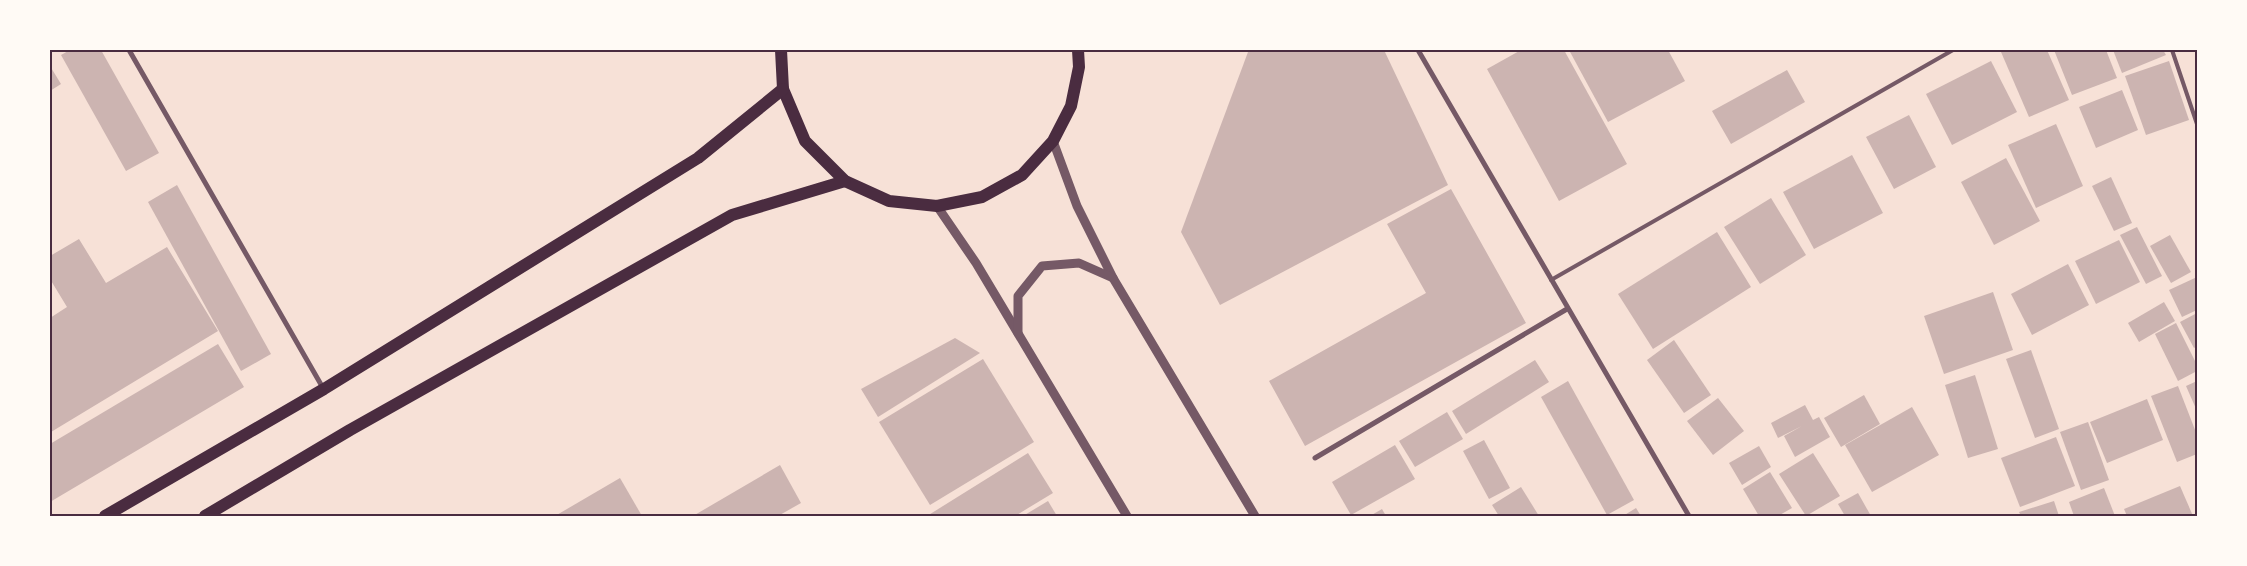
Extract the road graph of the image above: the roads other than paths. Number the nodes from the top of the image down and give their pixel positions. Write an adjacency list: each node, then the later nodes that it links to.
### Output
1 (129, 50): 16 (street)
2 (781, 50): 7 (main road)
3 (1078, 50): 9 (main road)
4 (1418, 50): 13 (street)
5 (1953, 50): 13 (lane)
6 (2172, 50): 8 (lane)
7 (784, 89): 10 (main road); 16 (main road)
8 (2197, 124)
9 (1053, 141): 11 (main road); 12 (street)
10 (845, 181): 11 (main road); 19 (main road)
11 (937, 206): 15 (street)
12 (1113, 278): 15 (street); 21 (street)
13 (1551, 280): 14 (street)
14 (1568, 309): 17 (street); 22 (street)
15 (1018, 334): 20 (street)
16 (324, 390): 18 (main road)
17 (1314, 458)
18 (105, 516)
19 (205, 516)
20 (1127, 516)
21 (1255, 516)
22 (1689, 516)

